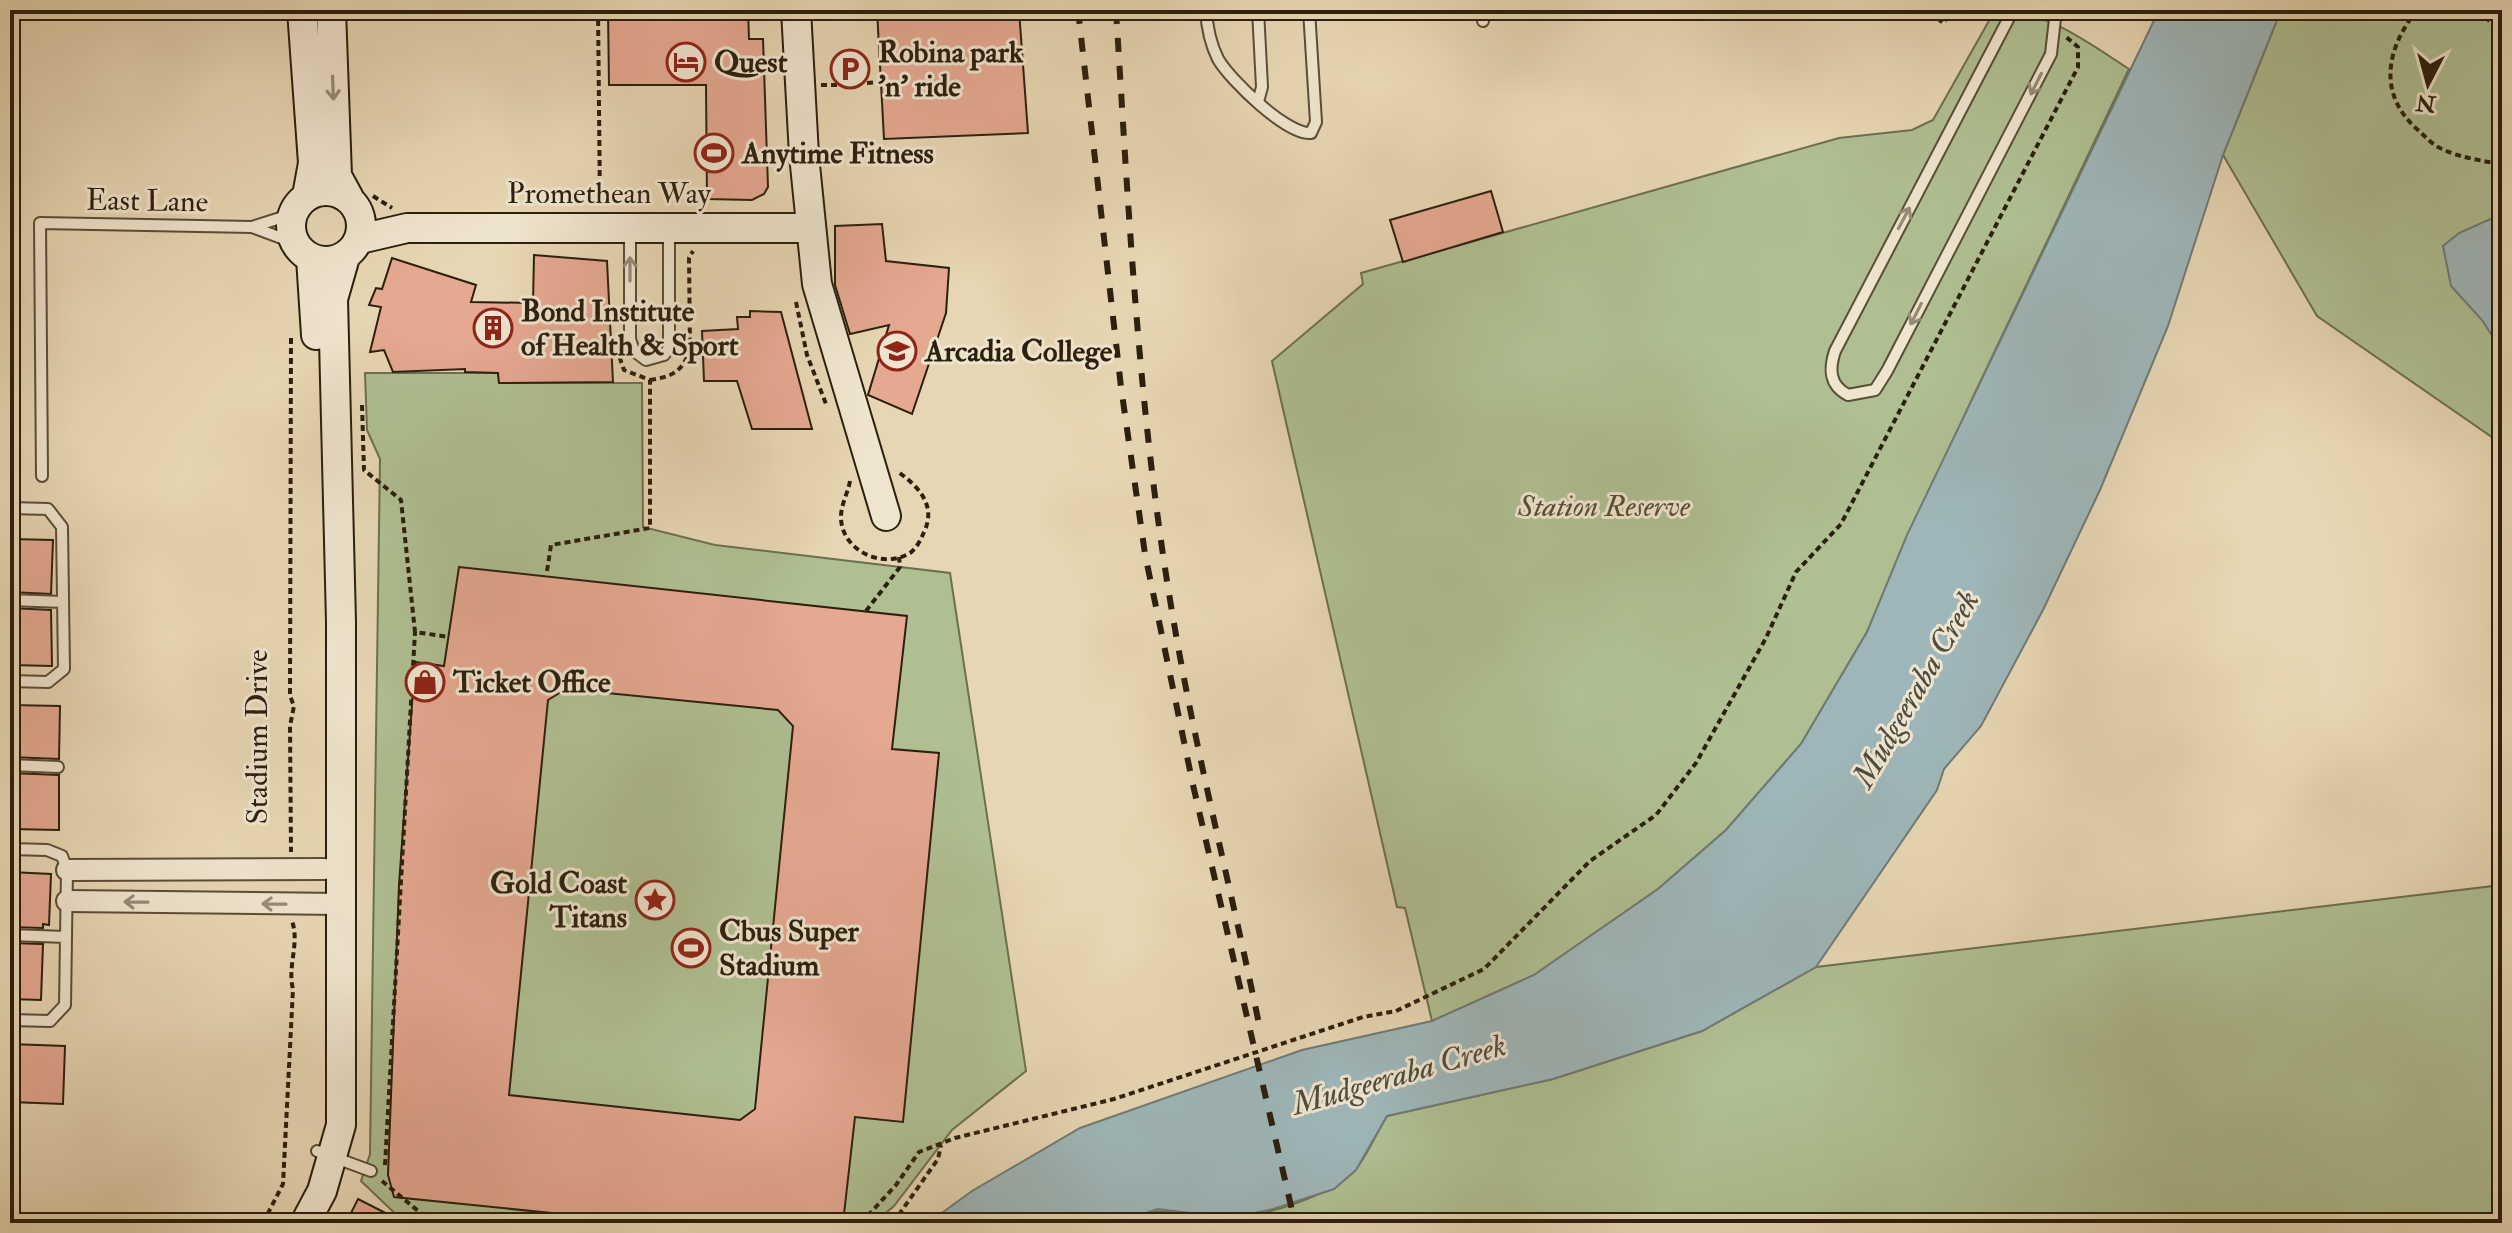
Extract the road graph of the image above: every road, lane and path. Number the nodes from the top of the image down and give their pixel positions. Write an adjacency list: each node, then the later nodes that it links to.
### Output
1 (302, 10): 22 (street)
2 (331, 10): 24 (street, one-way to 24)
3 (598, 10): 23 (path)
4 (796, 10): 28 (street)
5 (1206, 10): 20 (lane)
6 (1258, 10): 20 (lane)
7 (1309, 10): 20 (lane)
8 (1954, 10): 13 (path)
9 (2013, 10): 14 (lane, one-way to 9)
10 (2056, 10): 14 (lane)
11 (2417, 10): 21 (path)
12 (2478, 10): 15 (path)
13 (1930, 12)
14 (2056, 31): 60 (path)
15 (2502, 33)
16 (880, 82): 17 (path)
17 (867, 83)
18 (842, 85): 19 (path)
19 (814, 86)
20 (1258, 102)
21 (2502, 165)
22 (300, 205): 24 (street); 25 (lane); 30 (street)
23 (600, 209)
24 (353, 226): 27 (street, Promethean Way); 30 (street); 56 (street)
25 (252, 227): 30 (lane); 35 (lane, East Lane)
26 (669, 227): 27 (street, Promethean Way); 27 (lane, one-way to 27); 28 (street, Promethean Way)
27 (630, 228)
28 (811, 228): 37 (street)
29 (700, 246): 33 (path)
30 (303, 250): 50 (street)
31 (291, 337): 49 (path, Stadium Drive)
32 (616, 348): 33 (path)
33 (650, 380): 39 (path)
34 (361, 396): 43 (path)
35 (42, 476)
36 (10, 508): 41 (lane)
37 (886, 516)
38 (899, 557): 42 (path)
39 (547, 571)
40 (10, 600): 41 (lane)
41 (63, 602): 45 (lane)
42 (866, 611)
43 (415, 632): 44 (path); 63 (path)
44 (449, 637)
45 (10, 681)
46 (10, 765): 47 (lane)
47 (58, 767)
48 (10, 849): 51 (lane)
49 (291, 869): 50 (street); 52 (street)
50 (325, 869): 56 (street)
51 (67, 870): 52 (street); 53 (lane)
52 (204, 870): 54 (street)
53 (67, 901): 54 (street, one-way to 53); 58 (lane)
54 (206, 903): 55 (street, one-way to 54)
55 (292, 904): 56 (street); 64 (path)
56 (333, 904): 61 (street)
57 (10, 935): 58 (lane)
58 (66, 937): 59 (lane)
59 (10, 1020)
60 (941, 1145): 68 (path); 69 (path)
61 (326, 1154): 62 (lane); 65 (street); 66 (street)
62 (371, 1171): 63 (path)
63 (384, 1182): 67 (path)
64 (263, 1223)
65 (284, 1223)
66 (305, 1223)
67 (507, 1223)
68 (861, 1223)
69 (893, 1223)

